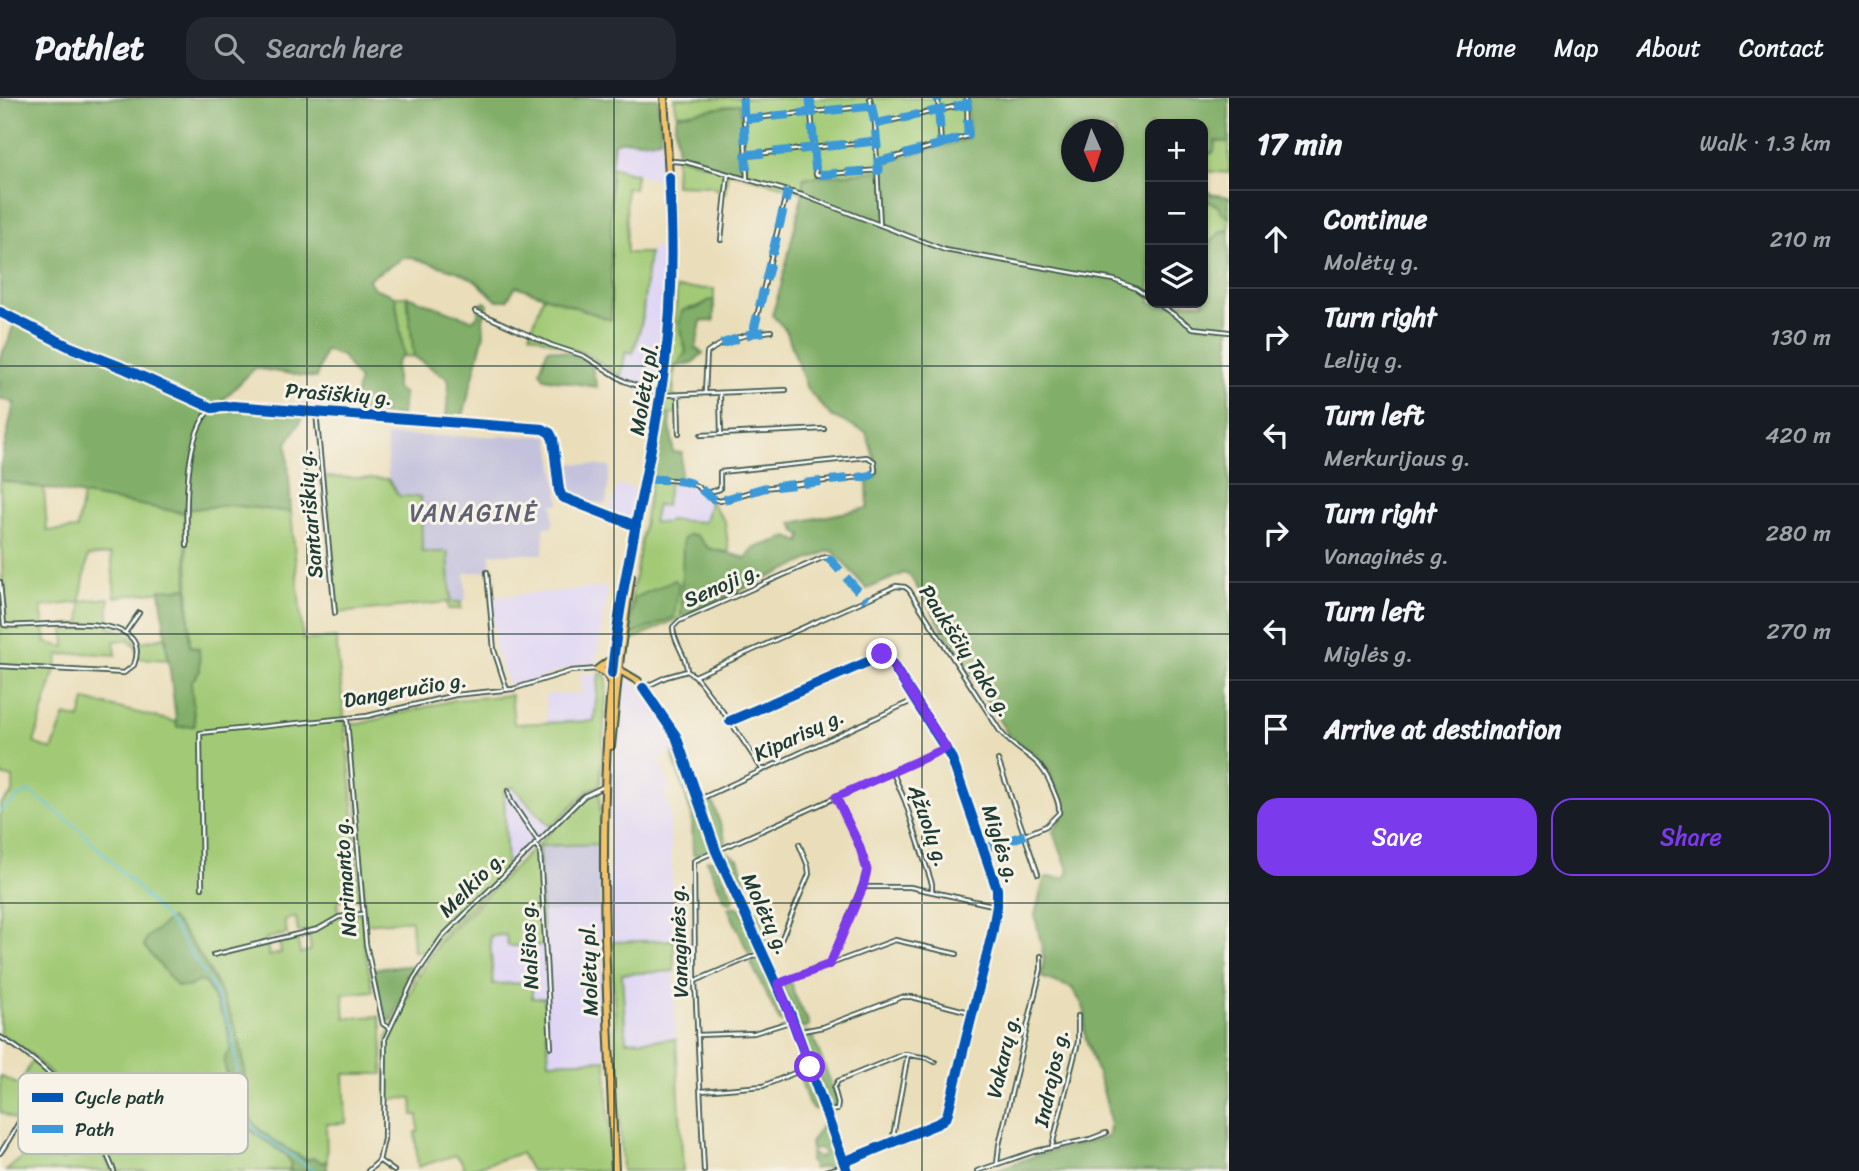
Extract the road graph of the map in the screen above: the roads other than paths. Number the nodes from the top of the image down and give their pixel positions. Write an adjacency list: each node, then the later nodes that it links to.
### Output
1 (666, 98): 17 (highway, Molėtų pl.); 34 (highway, Molėtų pl.)
2 (743, 98): 11 (street)
3 (810, 98): 10 (street)
4 (870, 98): 8 (street)
5 (938, 98): 9 (street)
6 (967, 98): 7 (street)
7 (967, 104): 9 (street); 14 (street)
8 (872, 106): 10 (street); 12 (street)
9 (939, 110): 12 (street); 14 (street)
10 (811, 111): 11 (street); 15 (street)
11 (745, 118): 16 (street)
12 (876, 124): 13 (street)
13 (876, 141): 15 (street); 18 (street)
14 (941, 144): 18 (street)
15 (815, 148): 16 (street); 19 (street)
16 (746, 155): 21 (street)
17 (671, 161): 20 (street); 34 (highway, Molėtų pl.)
18 (878, 162): 19 (street)
19 (879, 170): 23 (street)
20 (728, 174): 21 (street); 24 (street)
21 (747, 179): 22 (street)
22 (788, 190): 23 (street); 31 (street)
23 (880, 225): 25 (street)
24 (721, 240)
25 (1145, 295)
26 (1164, 308): 30 (street)
27 (0, 312): 37 (street, Prašiškių g.)
28 (475, 312): 34 (street)
29 (771, 331): 31 (street)
30 (1229, 332)
31 (753, 333): 35 (street)
32 (786, 390): 33 (street)
33 (720, 394): 35 (street); 41 (street)
34 (662, 395): 36 (street); 43 (highway, Molėtų pl.); 45 (highway, Molėtų pl.)
35 (705, 395): 36 (street)
36 (678, 396): 40 (street)
37 (212, 408): 38 (street, Prašiškių g.); 46 (street)
38 (316, 412): 45 (street, Prašiškių g.); 52 (street, Santariškių g.)
39 (824, 429): 41 (street)
40 (679, 433)
41 (721, 434): 42 (street)
42 (701, 435)
43 (649, 479): 44 (street); 54 (highway, Molėtų pl.)
44 (706, 493): 44 (street)
45 (636, 526): 54 (highway, Molėtų pl.)
46 (187, 545)
47 (828, 557): 57 (street, Senoji g.)
48 (487, 572): 63 (street)
49 (0, 582): 50 (street)
50 (1, 600): 53 (street)
51 (139, 613): 53 (street)
52 (335, 613)
53 (125, 634): 55 (street)
54 (615, 665): 56 (highway); 56 (street, Dangeručio g.); 58 (highway); 58 (highway); 61 (highway, Molėtų pl.)
55 (0, 666)
56 (597, 669): 61 (highway); 63 (street, Dangeručio g.)
57 (687, 671): 59 (street); 62 (street)
58 (629, 675): 60 (highway); 61 (highway)
59 (695, 676): 66 (street); 75 (street, Paukščių Tako g.)
60 (638, 681): 62 (street, Molėtų g.)
61 (614, 683): 71 (highway, Molėtų pl.); 118 (highway, Molėtų pl.)
62 (643, 688): 74 (street, Molėtų g.)
63 (507, 690): 65 (street, Dangeručio g.)
64 (914, 700): 66 (street, Miglės g.); 67 (street, Miglės g.); 69 (street, Kiparisų g.)
65 (347, 718): 81 (street, Dangeručio g.); 84 (street, Narimanto g.)
66 (730, 721): 69 (street)
67 (946, 748): 70 (street, Vanaginės g.); 83 (street, Miglės g.)
68 (998, 760): 75 (street)
69 (762, 769): 74 (street, Kiparisų g.)
70 (893, 773): 73 (street, Vanaginės g.); 82 (street, Ąžuolų g.)
71 (605, 787): 76 (street, Melkio g.); 118 (highway, Molėtų pl.)
72 (508, 790): 76 (street)
73 (836, 797): 78 (street, Vanaginės g.); 80 (street)
74 (698, 800): 78 (street, Molėtų g.)
75 (1025, 835): 79 (street)
76 (537, 842): 95 (street, Melkio g.); 99 (street, Nalšios g.)
77 (799, 844): 85 (street)
78 (716, 851): 85 (street, Molėtų g.); 90 (street, Vanaginės g.)
79 (1038, 874)
80 (863, 887): 82 (street); 89 (street)
81 (202, 888)
82 (932, 891): 83 (street)
83 (998, 906): 92 (street, Miglės g.)
84 (362, 914): 87 (street); 95 (street, Narimanto g.)
85 (763, 952): 90 (street); 91 (street, Molėtų g.)
86 (957, 954): 89 (street)
87 (213, 955)
88 (1041, 956): 114 (street, Vakarų g.)
89 (830, 964): 91 (street)
90 (695, 981): 97 (street, Vanaginės g.)
91 (778, 984): 94 (street, Molėtų g.)
92 (973, 1013): 96 (street); 108 (street, Miglės g.)
93 (1078, 1016): 109 (street, Indrajos g.)
94 (793, 1021): 96 (street, Molėtų g.); 97 (street)
95 (389, 1028): 112 (street)
96 (797, 1032): 102 (street, Molėtų g.)
97 (697, 1035): 104 (street, Vanaginės g.)
98 (0, 1037): 103 (street)
99 (551, 1047)
100 (908, 1054): 101 (street); 105 (street); 108 (street)
101 (935, 1062)
102 (810, 1067): 104 (street); 105 (street, Molėtų g.)
103 (47, 1073)
104 (701, 1091): 119 (street, Vanaginės g.)
105 (825, 1111): 113 (street, Molėtų g.)
106 (18, 1124): 110 (street)
107 (1106, 1133): 109 (street)
108 (892, 1142): 113 (street, Miglės g.)
109 (1052, 1146): 114 (street)
110 (0, 1153)
111 (106, 1154): 115 (street)
112 (379, 1161): 116 (street); 117 (street)
113 (844, 1164): 120 (street, Miglės g.); 121 (street, Molėtų g.)
114 (997, 1164): 122 (street)
115 (114, 1171)
116 (368, 1171)
117 (394, 1171)
118 (617, 1171)
119 (704, 1171)
120 (825, 1171)
121 (847, 1171)
122 (977, 1171)

